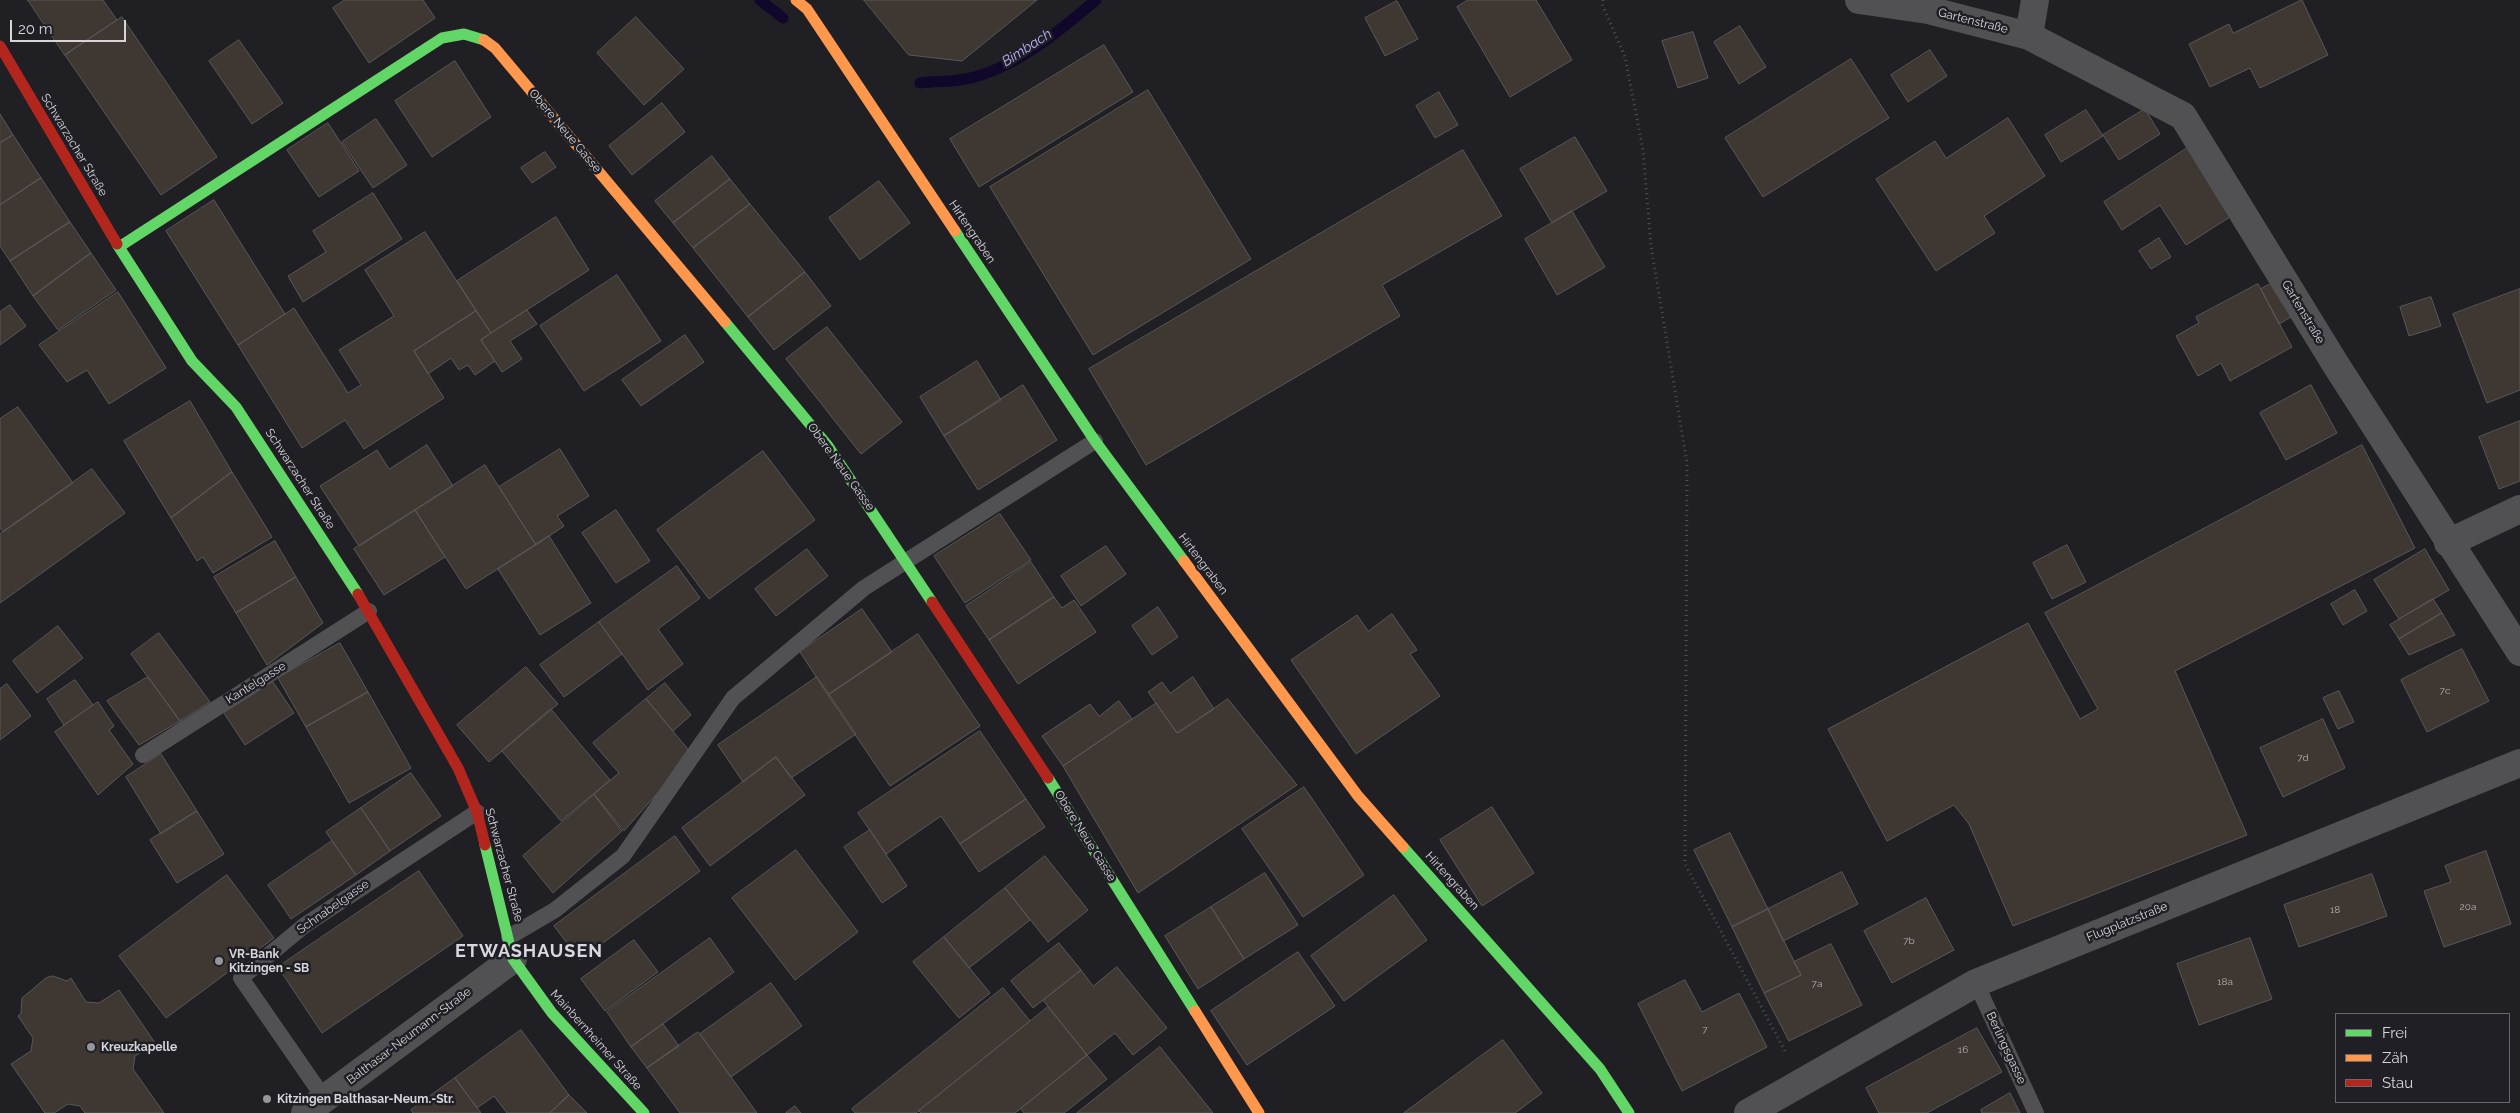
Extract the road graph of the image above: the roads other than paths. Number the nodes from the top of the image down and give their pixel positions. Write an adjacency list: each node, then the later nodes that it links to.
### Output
1 (796, 0): 7 (street, Hirtengraben)
2 (1859, 0): 4 (street, Gartenstraße)
3 (2035, 0): 4 (street)
4 (2028, 36): 9 (street, Gartenstraße)
5 (0, 46): 6 (street, Schwarzacher Straße)
6 (119, 247): 10 (street, Obere Neue Gasse); 11 (street, Schwarzacher Straße)
7 (1095, 441): 10 (lane); 21 (street, Hirtengraben)
8 (2520, 509): 9 (street)
9 (2448, 543): 12 (street, Gartenstraße)
10 (908, 562): 16 (lane); 20 (street, Obere Neue Gasse)
11 (369, 611): 13 (lane, Kantelgasse); 15 (street, Schwarzacher Straße)
12 (2520, 652)
13 (143, 755)
14 (2520, 763): 17 (street, Flugplatzstraße)
15 (477, 812): 16 (street, Schwarzacher Straße); 18 (lane, Schnabelgasse)
16 (511, 948): 18 (street, Balthasar-Neumann-Straße); 19 (street, Mainbernheimer Straße)
17 (1976, 984): 22 (street, Flugplatzstraße); 23 (lane, Berlingsgasse)
18 (315, 1106)
19 (644, 1113)
20 (1259, 1113)
21 (1628, 1113)
22 (1748, 1113)
23 (2036, 1113)

